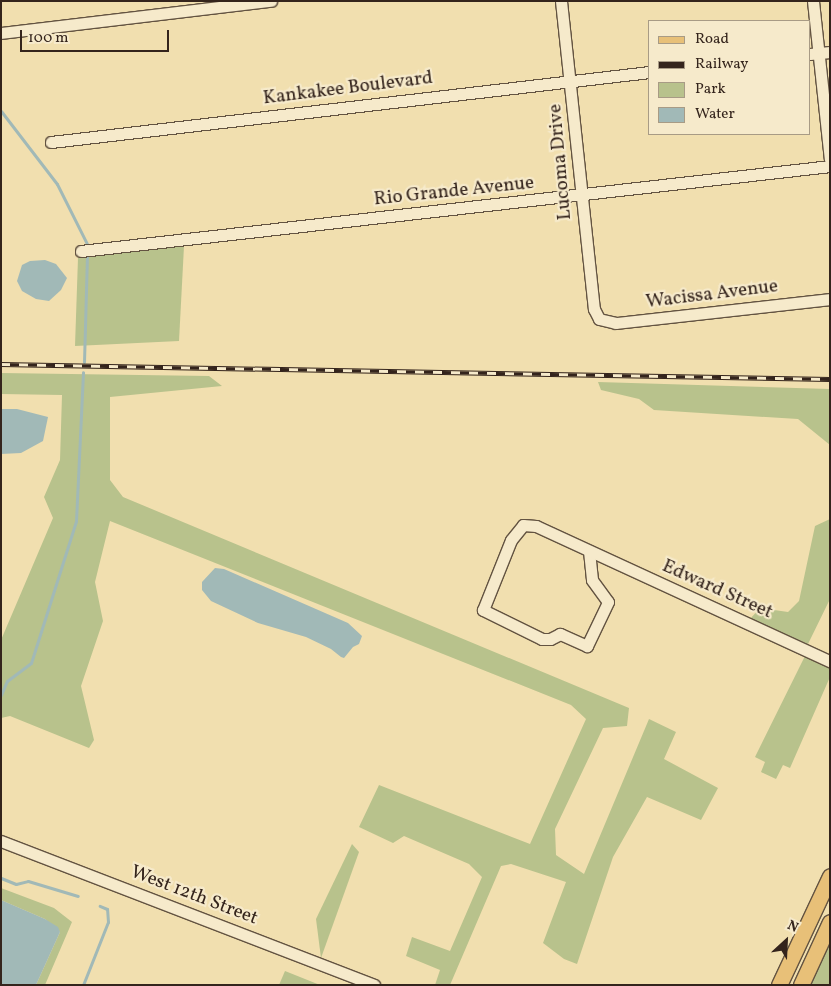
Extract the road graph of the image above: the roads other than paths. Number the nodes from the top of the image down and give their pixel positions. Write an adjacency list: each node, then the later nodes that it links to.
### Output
1 (271, 1): 4 (street)
2 (561, 1): 7 (street, Lucoma Drive)
3 (813, 1): 5 (street)
4 (1, 34)
5 (820, 53): 9 (street)
6 (648, 72): 7 (street, Kankakee Boulevard)
7 (570, 81): 8 (street, Kankakee Boulevard); 11 (street, Lucoma Drive)
8 (51, 142)
9 (830, 159)
10 (830, 166): 11 (street, Rio Grande Avenue)
11 (581, 195): 12 (street, Rio Grande Avenue); 14 (street, Lucoma Drive)
12 (81, 251)
13 (830, 299): 14 (street, Wacissa Avenue)
14 (599, 319)
15 (589, 551): 15 (street, Edward Street); 16 (street, Edward Street)
16 (830, 661)
17 (1, 841): 21 (street, West 12th Street)
18 (830, 876): 19 (main road)
19 (812, 913): 20 (street); 22 (main road)
20 (830, 921): 23 (main road)
21 (374, 985)
22 (779, 985)
23 (801, 985)

